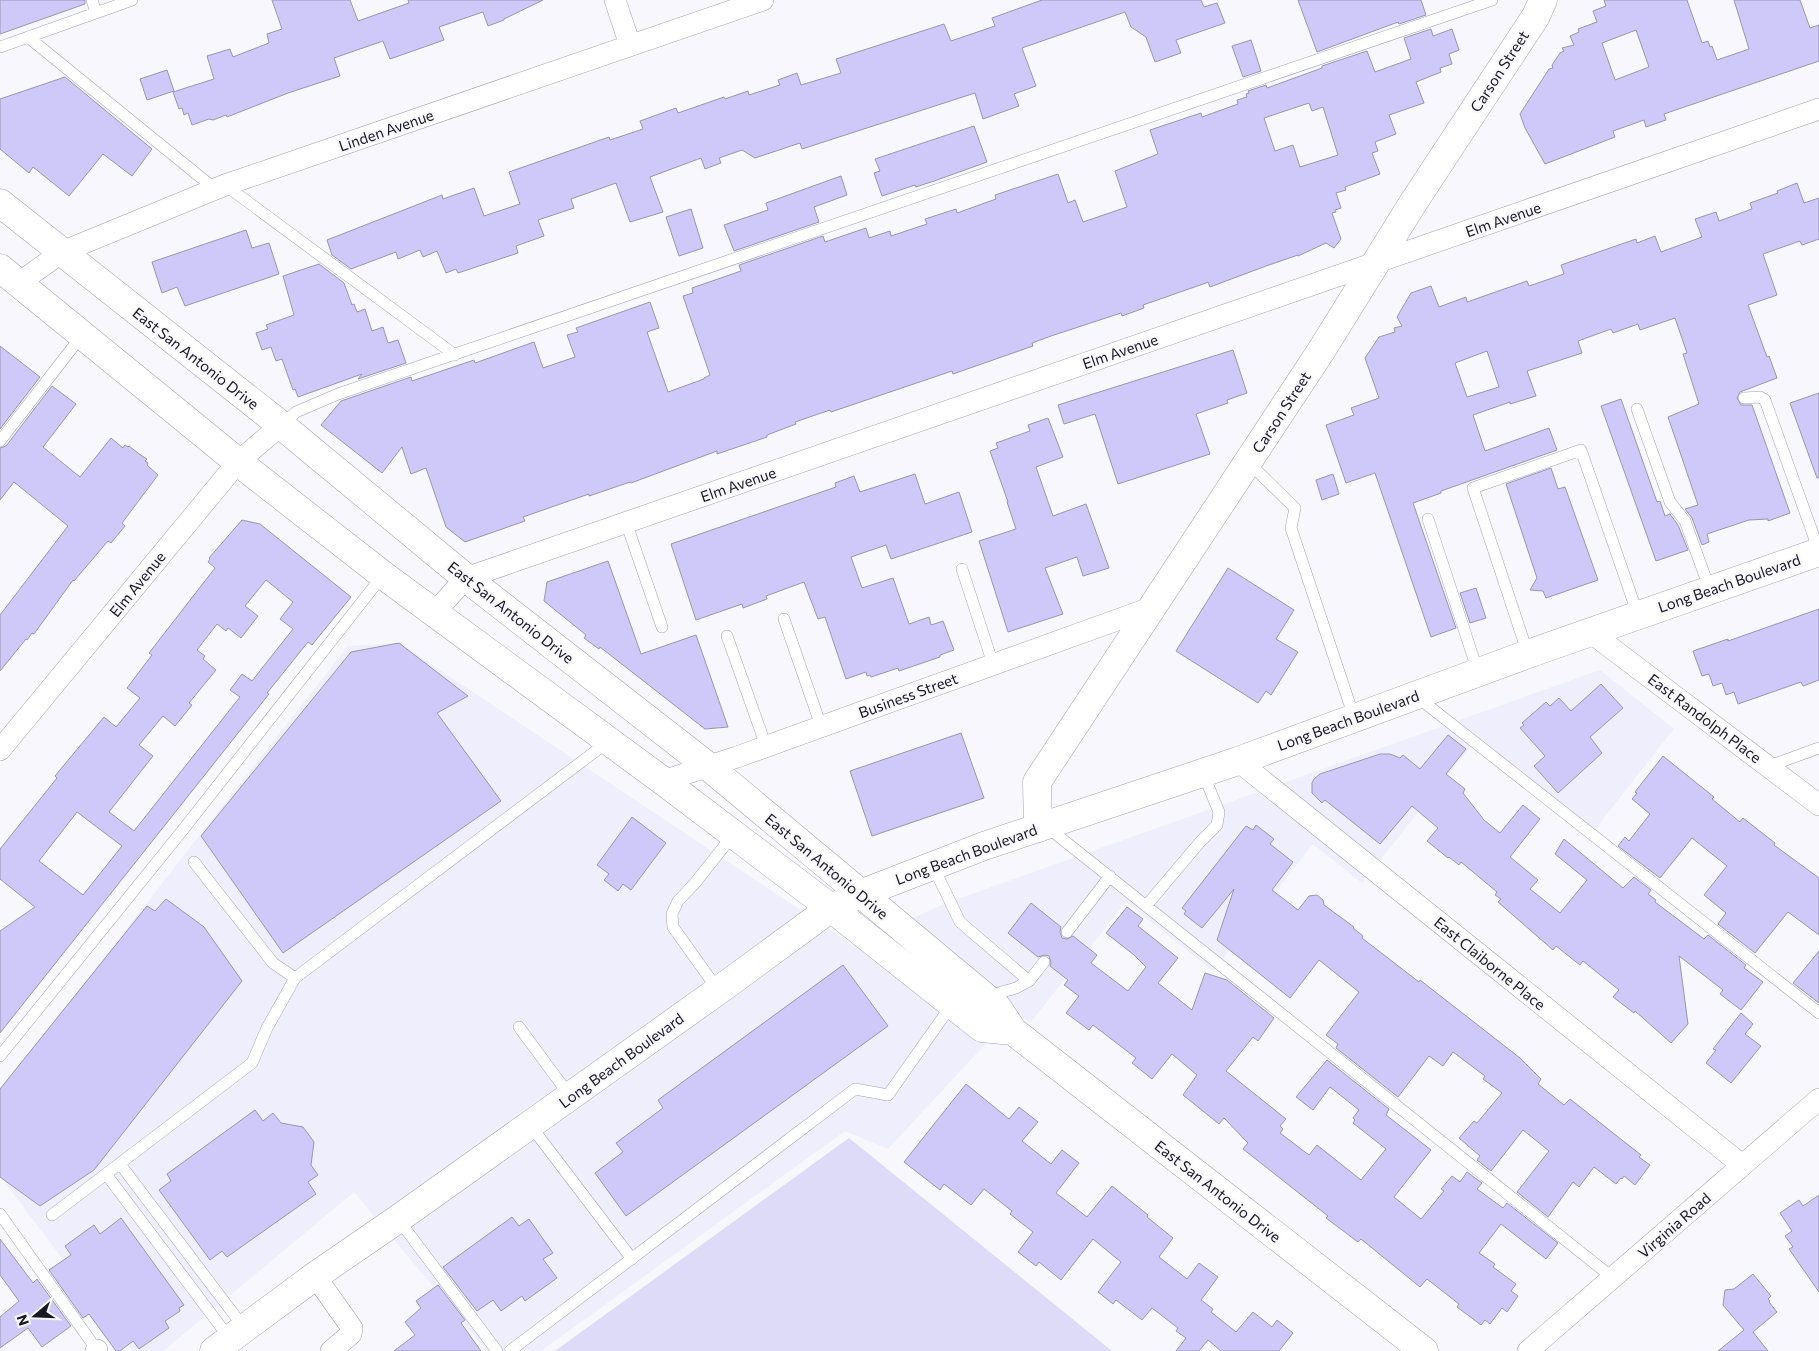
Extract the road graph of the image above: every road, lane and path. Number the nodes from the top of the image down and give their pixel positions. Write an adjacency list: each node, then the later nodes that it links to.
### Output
1 (92, 0): 7 (lane)
2 (132, 0): 7 (lane)
3 (615, 0): 9 (street)
4 (763, 0): 9 (street, Linden Avenue)
5 (1492, 0): 18 (lane)
6 (1543, 0): 15 (main road, Carson Street)
7 (96, 13): 8 (lane)
8 (28, 37): 10 (lane); 12 (lane)
9 (630, 45): 12 (street, Linden Avenue)
10 (0, 47)
11 (1819, 109): 15 (street, Elm Avenue)
12 (220, 187): 14 (street, Linden Avenue); 18 (lane)
13 (0, 203): 14 (main road, East San Antonio Drive)
14 (62, 252): 16 (street, Linden Avenue); 21 (main road, East San Antonio Drive)
15 (1375, 263): 24 (main road, Carson Street); 26 (street, Elm Avenue)
16 (10, 276): 17 (main road, East San Antonio Drive)
17 (83, 334): 22 (lane); 23 (main road, East San Antonio Drive)
18 (455, 355): 21 (lane)
19 (1744, 398): 27 (lane)
20 (1637, 410): 31 (lane)
21 (281, 425): 23 (street, Elm Avenue); 30 (main road, East San Antonio Drive)
22 (0, 441)
23 (238, 462): 29 (main road, East San Antonio Drive); 48 (street, Elm Avenue)
24 (1248, 462): 32 (main road, Carson Street); 43 (lane)
25 (1428, 519): 41 (lane)
26 (626, 522): 30 (street, Elm Avenue); 36 (lane)
27 (1819, 552): 31 (main road, Long Beach Boulevard)
28 (962, 569): 40 (lane)
29 (383, 575): 33 (main road, East San Antonio Drive); 73 (lane)
30 (466, 578): 33 (street, Elm Avenue); 51 (main road, East San Antonio Drive)
31 (1710, 590): 34 (main road, Long Beach Boulevard)
32 (1153, 606): 40 (street, Business Street); 55 (main road, Carson Street)
33 (434, 613): 45 (main road, East San Antonio Drive)
34 (1638, 615): 37 (main road, Long Beach Boulevard); 39 (lane)
35 (784, 619): 44 (lane)
36 (662, 627)
37 (1590, 632): 39 (main road, Long Beach Boulevard); 50 (street, East Randolph Place)
38 (727, 636): 46 (lane)
39 (1528, 654): 41 (main road, Long Beach Boulevard)
40 (993, 664): 44 (street, Business Street)
41 (1478, 672): 42 (main road, Long Beach Boulevard)
42 (1414, 695): 43 (main road, Long Beach Boulevard); 70 (lane)
43 (1354, 717): 49 (main road, Long Beach Boulevard)
44 (821, 726): 46 (street, Business Street)
45 (609, 741): 53 (main road, East San Antonio Drive); 65 (lane)
46 (766, 746): 51 (street, Business Street)
47 (1819, 748): 50 (lane)
48 (0, 750)
49 (1238, 760): 52 (main road, Long Beach Boulevard); 78 (street, East Claiborne Place)
50 (1769, 766): 54 (street, East Randolph Place)
51 (709, 767): 53 (street, Business Street); 60 (main road, East San Antonio Drive)
52 (1203, 772): 55 (main road, Long Beach Boulevard); 61 (lane)
53 (663, 781): 56 (main road, East San Antonio Drive)
54 (1819, 805)
55 (1042, 827): 58 (main road, Long Beach Boulevard); 59 (lane)
56 (733, 835): 62 (main road, East San Antonio Drive); 67 (lane)
57 (194, 862): 65 (lane)
58 (933, 866): 60 (main road, Long Beach Boulevard); 66 (lane)
59 (1110, 876): 61 (lane); 63 (lane)
60 (860, 894): 62 (main road, Long Beach Boulevard); 68 (main road, East San Antonio Drive)
61 (1146, 906): 85 (lane)
62 (831, 908): 67 (main road, Long Beach Boulevard); 69 (main road, East San Antonio Drive)
63 (1067, 932)
64 (1044, 962): 66 (lane)
65 (295, 978): 77 (lane)
66 (1029, 981): 68 (lane)
67 (718, 990): 74 (main road, Long Beach Boulevard)
68 (985, 997): 72 (main road, East San Antonio Drive)
69 (952, 1003): 72 (main road, East San Antonio Drive); 83 (lane)
70 (1819, 1013)
71 (519, 1027): 74 (lane)
72 (1013, 1031): 91 (main road, East San Antonio Drive)
73 (0, 1056)
74 (570, 1096): 76 (main road, Long Beach Boulevard)
75 (1819, 1099): 78 (street, Virginia Road)
76 (530, 1125): 82 (main road, Long Beach Boulevard); 83 (lane)
77 (120, 1164): 79 (lane); 86 (lane)
78 (1742, 1165): 85 (street, Virginia Road)
79 (106, 1174): 81 (lane); 86 (lane)
80 (0, 1214): 87 (lane)
81 (52, 1215)
82 (398, 1219): 84 (main road, Long Beach Boulevard); 89 (lane)
83 (632, 1258): 90 (lane)
84 (315, 1276): 86 (main road, Long Beach Boulevard); 88 (street)
85 (1613, 1278): 92 (street, Virginia Road)
86 (230, 1340)
87 (96, 1351)
88 (331, 1351)
89 (497, 1351)
90 (510, 1351)
91 (1424, 1351)
92 (1528, 1351)

